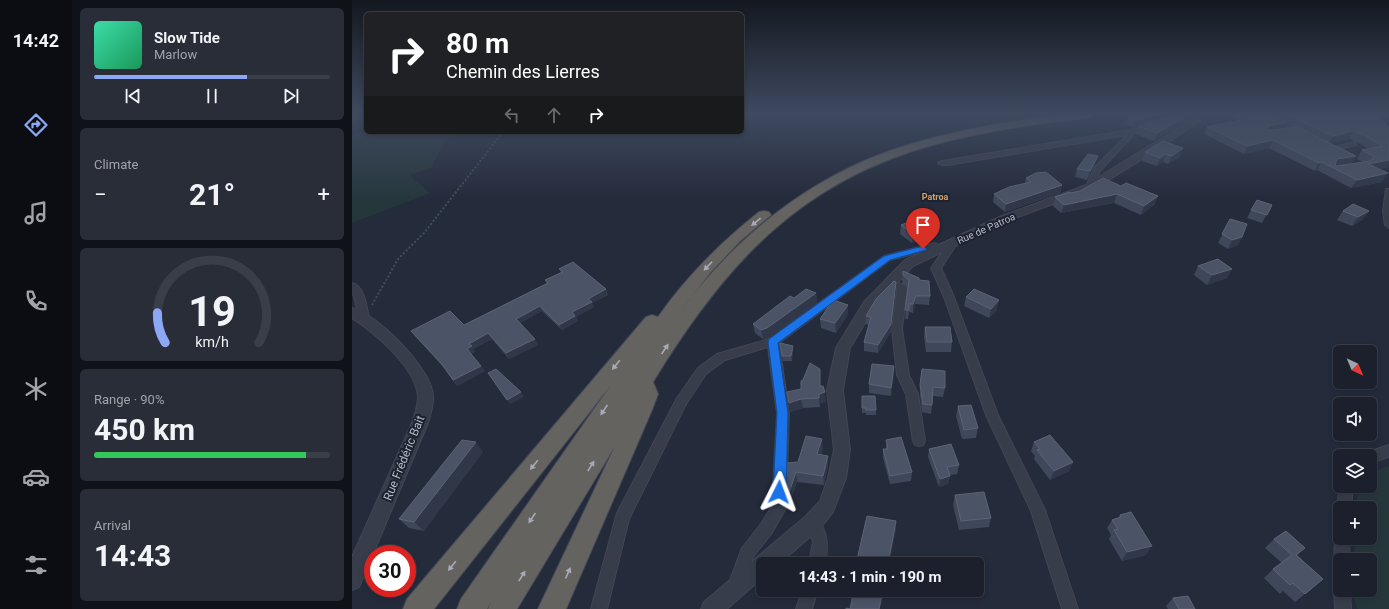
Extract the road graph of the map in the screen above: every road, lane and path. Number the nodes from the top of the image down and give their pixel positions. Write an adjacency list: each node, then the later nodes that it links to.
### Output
1 (495, 142): 20 (path)
2 (907, 142): 19 (highway, one-way to 19)
3 (929, 142): 22 (highway, one-way to 3)
4 (1069, 142): 11 (street)
5 (1123, 142): 12 (street)
6 (1162, 142): 12 (street, Rue de Patroa)
7 (1354, 144): 9 (street)
8 (1324, 145): 9 (street)
9 (1331, 149): 10 (street)
10 (1344, 156)
11 (942, 163)
12 (1090, 187): 15 (street, Rue de Patroa)
13 (1389, 191): 14 (street)
14 (1389, 225)
15 (954, 242): 16 (street, Rue de Patroa); 41 (street)
16 (940, 249): 17 (street, Rue de Patroa); 21 (street)
17 (891, 282): 23 (street); 26 (street, Rue de Patroa)
18 (352, 286): 20 (street)
19 (673, 308): 34 (highway, one-way to 34); 35 (highway, one-way to 35)
20 (358, 316): 30 (street, Rue Frédéric Bait)
21 (773, 342): 31 (street); 38 (street)
22 (643, 382): 36 (highway, one-way to 22); 37 (highway, one-way to 22)
23 (919, 441)
24 (1389, 451): 25 (street)
25 (1377, 455)
26 (813, 522): 27 (street, Rue de Patroa); 28 (street)
27 (771, 557)
28 (818, 557)
29 (756, 570): 31 (street, Rue de Patroa)
30 (352, 580)
31 (735, 589): 39 (street, Rue de Patroa)
32 (808, 597): 40 (street)
33 (1342, 597): 42 (street)
34 (417, 609)
35 (471, 609)
36 (502, 609)
37 (552, 609)
38 (599, 609)
39 (711, 609)
40 (804, 609)
41 (1070, 609)
42 (1343, 609)

